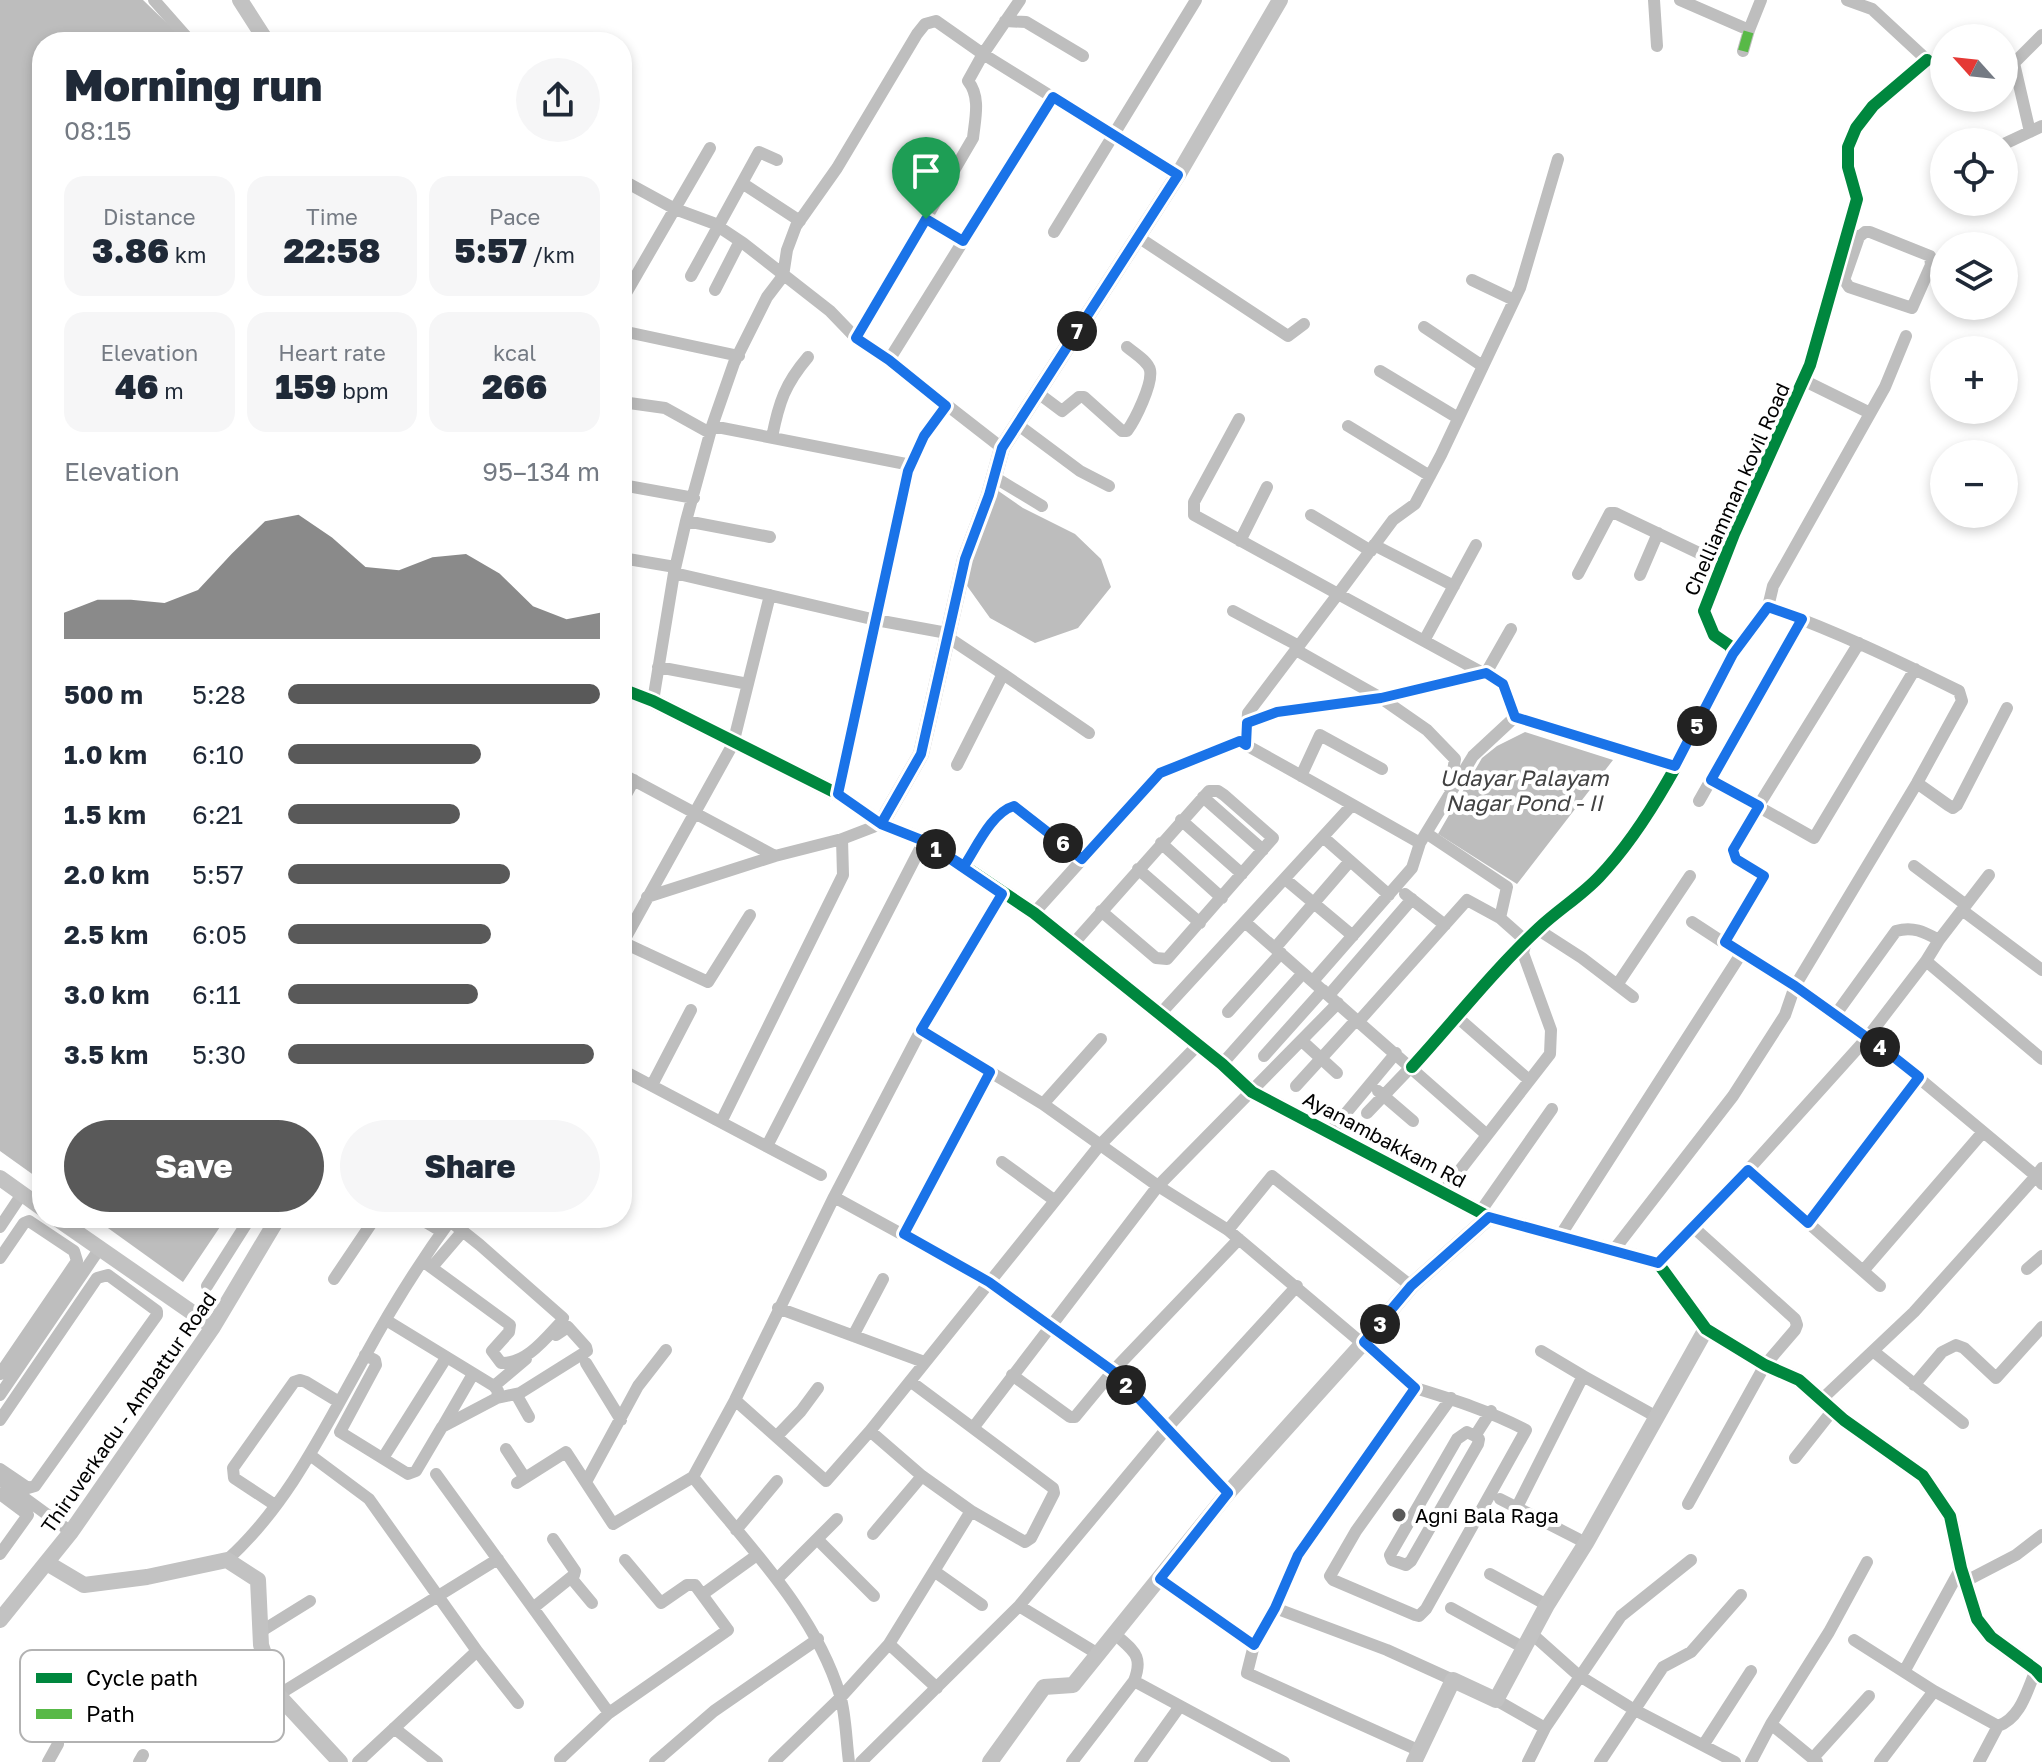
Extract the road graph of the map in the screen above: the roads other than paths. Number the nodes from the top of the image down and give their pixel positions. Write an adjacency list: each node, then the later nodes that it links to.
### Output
1 (154, 0): 12 (street)
2 (240, 0): 13 (street)
3 (1020, 0): 10 (street)
4 (1196, 0): 24 (street)
5 (1280, 0): 28 (street)
6 (1654, 0): 15 (street)
7 (1680, 0): 11 (street)
8 (1761, 0): 11 (street)
9 (1847, 0): 20 (street)
10 (1005, 21): 17 (street); 18 (street)
11 (1749, 30): 16 (street)
12 (182, 32)
13 (261, 32)
14 (2042, 35): 19 (street)
15 (1657, 46)
16 (1743, 51)
17 (983, 54): 22 (street); 32 (street); 33 (street)
18 (1083, 56)
19 (2018, 57)
20 (1927, 60): 36 (street, Chelliamman kovil Road)
21 (2018, 86): 23 (street)
22 (1053, 97): 24 (street); 39 (street)
23 (2036, 129)
24 (1113, 134): 28 (street); 35 (street)
25 (710, 148): 31 (street)
26 (1558, 159): 48 (street)
27 (777, 160): 29 (street)
28 (1178, 175): 37 (street)
29 (742, 183): 33 (street); 34 (street)
30 (632, 185): 31 (street)
31 (675, 209): 34 (street); 46 (street)
32 (926, 219): 39 (street); 53 (street)
33 (800, 221): 43 (street)
34 (717, 226): 38 (street); 40 (street)
35 (1054, 232)
36 (1853, 235): 44 (street, Chelliamman kovil Road); 44 (street)
37 (1138, 237): 49 (street); 61 (street)
38 (740, 241): 41 (street); 43 (street)
39 (963, 241): 57 (street)
40 (701, 257): 41 (street); 42 (street)
41 (726, 269): 47 (street)
42 (691, 276)
43 (783, 276): 53 (street); 55 (street)
44 (1840, 277): 60 (street, Chelliamman kovil Road)
45 (1472, 280): 48 (street)
46 (632, 283)
47 (715, 290)
48 (1514, 300): 58 (street)
49 (1304, 324)
50 (1424, 327): 58 (street)
51 (632, 333): 55 (street)
52 (1906, 336): 64 (street)
53 (856, 338): 57 (street)
54 (1127, 347): 61 (street)
55 (739, 356): 69 (street)
56 (808, 357): 70 (street)
57 (889, 360): 63 (street)
58 (1481, 365): 65 (street)
59 (1380, 371): 65 (street)
60 (1805, 381): 64 (street); 88 (street, Chelliamman kovil Road)
61 (1038, 393): 67 (street)
62 (632, 403): 69 (street)
63 (946, 406): 71 (street); 72 (street)
64 (1870, 413): 95 (street)
65 (1458, 418): 73 (street)
66 (1239, 419): 84 (street)
67 (1017, 424): 71 (street); 75 (street)
68 (1348, 426): 73 (street)
69 (711, 429): 70 (street); 78 (street)
70 (772, 437): 72 (street)
71 (1002, 448): 74 (street)
72 (911, 465): 98 (street)
73 (1430, 476): 86 (street)
74 (994, 477): 79 (street); 100 (street)
75 (1109, 486)
76 (632, 487): 78 (street)
77 (1267, 487): 84 (street)
78 (694, 498): 81 (street)
79 (1042, 506)
80 (1311, 515): 86 (street)
81 (686, 521): 83 (street); 89 (street)
82 (1658, 533): 88 (street); 90 (street); 91 (street)
83 (770, 537)
84 (1240, 541): 93 (street)
85 (1476, 545): 92 (street)
86 (1372, 548): 92 (street); 93 (street)
87 (632, 560): 89 (street)
88 (1722, 564): 104 (street, Chelliamman kovil Road)
89 (675, 570): 94 (street); 105 (street)
90 (1578, 574)
91 (1640, 575)
92 (1454, 586): 101 (street)
93 (1338, 594): 101 (street); 103 (street)
94 (770, 595): 98 (street); 109 (street)
95 (1768, 607): 97 (street); 104 (street)
96 (1233, 611): 103 (street)
97 (1802, 619): 102 (street); 124 (street)
98 (876, 620): 100 (street); 126 (street)
99 (1511, 629): 107 (street)
100 (946, 634): 108 (street); 133 (street)
101 (1425, 639): 107 (street)
102 (1859, 643): 106 (street); 130 (street)
103 (1297, 648): 111 (street); 115 (street)
104 (1733, 654): 120 (street)
105 (658, 667): 109 (street); 112 (street)
106 (1915, 669): 125 (street); 130 (street)
107 (1486, 673): 111 (street); 114 (street)
108 (1003, 674): 116 (street); 119 (street)
109 (748, 684): 117 (street)
110 (632, 693): 112 (street, Ayanambakkam Rd)
111 (1381, 698): 115 (street); 127 (street)
112 (653, 701): 117 (street, Ayanambakkam Rd)
113 (2007, 708): 125 (street)
114 (1515, 717): 120 (street); 127 (street)
115 (1247, 723): 118 (street)
116 (1089, 733)
117 (733, 744): 126 (street, Ayanambakkam Rd); 131 (street)
118 (1246, 745): 122 (street); 140 (street)
119 (957, 765)
120 (1675, 766): 165 (street)
121 (1382, 769): 122 (street)
122 (1301, 776): 129 (street)
123 (632, 779): 131 (street)
124 (1711, 780): 128 (street); 130 (street)
125 (1917, 783): 177 (street)
126 (838, 794): 133 (street, Ayanambakkam Rd)
127 (1449, 795): 135 (street)
128 (1699, 801)
129 (1352, 805): 134 (street); 135 (street)
130 (1759, 806): 169 (street)
131 (695, 812): 139 (street); 151 (street)
132 (1181, 820): 138 (street); 145 (street); 145 (street)
133 (881, 824): 136 (street); 137 (street, Ayanambakkam Rd)
134 (1323, 837): 141 (street); 148 (street)
135 (1423, 838): 149 (street); 159 (street)
136 (842, 839): 139 (street); 211 (street)
137 (924, 841): 142 (street, Ayanambakkam Rd); 215 (street)
138 (1161, 843): 144 (street); 152 (street)
139 (775, 856): 151 (street)
140 (1082, 859): 142 (street); 157 (street)
141 (1350, 861): 149 (street); 154 (street)
142 (964, 866): 150 (street, Ayanambakkam Rd)
143 (1914, 866): 155 (street)
144 (1138, 869): 156 (street); 161 (street)
145 (1242, 874): 152 (street)
146 (1989, 875): 155 (street)
147 (1690, 876): 176 (street)
148 (1285, 879): 154 (street); 162 (street)
149 (1393, 891): 153 (street); 166 (street)
150 (1002, 894): 157 (street, Ayanambakkam Rd); 186 (street)
151 (647, 897): 163 (street)
152 (1222, 898): 161 (street)
153 (1412, 899): 164 (street); 178 (street)
154 (1314, 904): 166 (street); 172 (street)
155 (1964, 907): 167 (street); 175 (street)
156 (1101, 911): 161 (street); 170 (street)
157 (1034, 913): 170 (street, Ayanambakkam Rd)
158 (750, 915): 171 (street)
159 (1500, 918): 164 (street); 168 (street)
160 (1692, 922): 169 (street)
161 (1200, 923)
162 (1246, 923): 172 (street); 182 (street)
163 (632, 925)
164 (1445, 925): 185 (street)
165 (1537, 929): 168 (street); 176 (street)
166 (1353, 936): 178 (street)
167 (1939, 940): 174 (street); 183 (street)
168 (1526, 941): 184 (street); 201 (street)
169 (1725, 942): 173 (street)
170 (1073, 944): 182 (street, Ayanambakkam Rd)
171 (632, 948)
172 (1278, 951): 178 (street); 181 (street)
173 (1741, 954): 177 (street); 243 (street)
174 (1926, 961): 187 (street); 194 (street)
175 (2042, 970)
176 (1617, 985): 179 (street)
177 (1795, 986): 183 (street); 246 (street)
178 (1321, 989): 185 (street); 189 (street); 192 (street); 195 (street)
179 (1633, 997)
180 (691, 1010): 203 (street)
181 (1228, 1012)
182 (1160, 1014): 190 (street, Ayanambakkam Rd)
183 (1836, 1014): 187 (street)
184 (1457, 1017): 196 (street); 201 (street)
185 (1358, 1020): 191 (street); 193 (street)
186 (921, 1030): 197 (street); 225 (street)
187 (1867, 1038): 200 (street); 218 (street)
188 (1101, 1039): 207 (street)
189 (1302, 1041): 193 (street); 205 (street)
190 (1198, 1045): 195 (street, Ayanambakkam Rd); 216 (street)
191 (1396, 1053): 196 (street); 202 (street)
192 (1264, 1056)
193 (1321, 1059): 198 (street); 204 (street)
194 (2042, 1059)
195 (1222, 1064): 205 (street, Ayanambakkam Rd)
196 (1412, 1067): 206 (street); 214 (street)
197 (990, 1072): 207 (street); 242 (street)
198 (1337, 1073)
199 (632, 1075): 203 (street)
200 (1919, 1077): 213 (street); 230 (street)
201 (1529, 1080): 214 (street)
202 (1369, 1084): 206 (street); 212 (street)
203 (652, 1085): 211 (street)
204 (1296, 1086)
205 (1252, 1092): 212 (street, Ayanambakkam Rd); 222 (street)
206 (1383, 1095): 209 (street); 210 (street)
207 (1043, 1104): 216 (street)
208 (1552, 1109): 228 (street)
209 (1367, 1113)
210 (1413, 1121)
211 (721, 1122): 215 (street)
212 (1331, 1131): 223 (street, Ayanambakkam Rd)
213 (1983, 1132): 220 (street); 252 (street)
214 (1487, 1135): 223 (street)
215 (767, 1146): 219 (street)
216 (1099, 1146): 222 (street); 226 (street)
217 (1002, 1162): 226 (street)
218 (1748, 1170): 230 (street); 232 (street)
219 (821, 1175)
220 (2040, 1176): 271 (street)
221 (0, 1178): 224 (street)
222 (1158, 1186): 240 (street); 263 (street)
223 (1443, 1192): 228 (street, Ayanambakkam Rd)
224 (22, 1194): 227 (street); 231 (street)
225 (834, 1197): 242 (street); 261 (street)
226 (1054, 1200): 255 (street)
227 (32, 1201)
228 (1484, 1215): 243 (street, Ayanambakkam Rd); 259 (street)
229 (32, 1222): 248 (street)
230 (1808, 1223): 252 (street)
231 (0, 1227)
232 (1693, 1227): 249 (street); 276 (street)
233 (42, 1228): 256 (street)
234 (71, 1228): 245 (street)
235 (244, 1228): 257 (street)
236 (272, 1228): 264 (street, Thiruverkadu - Ambattur Road)
237 (368, 1228): 253 (street)
238 (446, 1228): 250 (street)
239 (455, 1228): 241 (street)
240 (1228, 1230): 244 (street); 259 (street)
241 (462, 1232): 250 (street); 250 (street)
242 (904, 1234): 255 (street)
243 (1560, 1236): 246 (street, Ayanambakkam Rd)
244 (1239, 1239): 258 (street); 277 (street)
245 (100, 1248): 256 (street); 264 (street)
246 (1613, 1251): 249 (street, Ayanambakkam Rd)
247 (2042, 1256): 251 (street)
248 (0, 1258)
249 (1658, 1263): 266 (street)
250 (428, 1265): 262 (street)
251 (2027, 1269)
252 (1863, 1271): 260 (street)
253 (334, 1279)
254 (883, 1279): 267 (street)
255 (989, 1282): 263 (street); 274 (street)
256 (76, 1286): 278 (street); 288 (street); 296 (street); 312 (street)
257 (207, 1286)
258 (1297, 1286): 268 (street); 300 (street)
259 (1411, 1286): 268 (street)
260 (1880, 1286)
261 (778, 1308): 267 (street); 290 (street)
262 (386, 1320): 272 (street); 273 (street)
263 (1050, 1324): 277 (street); 280 (street)
264 (213, 1327): 323 (street, Thiruverkadu - Ambattur Road)
265 (2042, 1327): 283 (street)
266 (1706, 1329): 276 (street); 294 (street)
267 (853, 1336): 274 (street)
268 (1364, 1342): 285 (street); 315 (street)
269 (666, 1350): 297 (street)
270 (1541, 1351): 281 (street)
271 (1873, 1351): 283 (street); 292 (street)
272 (370, 1358): 291 (street); 307 (street)
273 (446, 1358): 279 (street); 307 (street)
274 (924, 1362): 282 (street)
275 (586, 1363): 297 (street)
276 (1765, 1365): 292 (street); 317 (street)
277 (1113, 1371): 280 (street); 300 (street)
278 (0, 1374)
279 (473, 1374): 286 (street); 299 (street)
280 (1012, 1375): 301 (street)
281 (1583, 1376): 294 (street); 319 (street)
282 (910, 1381): 301 (street); 302 (street)
283 (1914, 1385): 298 (street)
284 (818, 1388): 303 (street)
285 (1415, 1388): 289 (street); 353 (street)
286 (495, 1392): 287 (street); 287 (street); 299 (street)
287 (516, 1394): 295 (street)
288 (0, 1395)
289 (1451, 1398): 293 (street); 293 (street)
290 (735, 1400): 303 (street); 311 (street)
291 (339, 1402): 306 (street); 318 (street)
292 (1827, 1405): 308 (street); 339 (street)
293 (1491, 1411): 304 (street)
294 (1655, 1416): 328 (street)
295 (529, 1417)
296 (0, 1420)
297 (621, 1420): 314 (street)
298 (1963, 1423)
299 (443, 1426): 307 (street)
300 (1168, 1427): 315 (street); 351 (street)
301 (973, 1428): 320 (street)
302 (870, 1431): 303 (street); 310 (street)
303 (777, 1436)
304 (1475, 1436): 304 (street)
305 (506, 1449): 314 (street)
306 (310, 1455): 318 (street); 345 (street)
307 (383, 1458)
308 (1795, 1458)
309 (436, 1474): 331 (street)
310 (922, 1476): 320 (street); 324 (street)
311 (693, 1477): 314 (street); 322 (street)
312 (0, 1481): 323 (street); 329 (street)
313 (777, 1481): 322 (street)
314 (586, 1482)
315 (1228, 1493): 342 (street)
316 (1500, 1499): 319 (street)
317 (1688, 1504)
318 (275, 1505): 332 (street)
319 (1517, 1507): 328 (street)
320 (971, 1511): 337 (street)
321 (837, 1519): 327 (street)
322 (736, 1530): 330 (street)
323 (71, 1532): 336 (street, Thiruverkadu - Ambattur Road)
324 (873, 1534)
325 (2042, 1535): 339 (street)
326 (553, 1539): 340 (street)
327 (817, 1539): 341 (street); 346 (street)
328 (1586, 1543): 350 (street)
329 (0, 1554)
330 (757, 1555): 341 (street); 343 (street)
331 (498, 1559): 345 (street); 352 (street)
332 (227, 1560): 336 (street); 356 (street)
333 (625, 1560): 343 (street)
334 (1691, 1560): 369 (street)
335 (1867, 1562): 383 (street)
336 (47, 1563): 355 (street, Thiruverkadu - Ambattur Road)
337 (934, 1571): 349 (street); 361 (street)
338 (1490, 1574): 350 (street)
339 (1964, 1574): 366 (street); 368 (street)
340 (572, 1579): 348 (street); 352 (street)
341 (777, 1579): 358 (street)
342 (1160, 1579): 357 (street); 362 (street)
343 (703, 1594): 382 (street)
344 (1741, 1595): 381 (street)
345 (439, 1596): 364 (street); 373 (street)
346 (874, 1596)
347 (310, 1601): 356 (street)
348 (592, 1603)
349 (982, 1605)
350 (1547, 1605): 360 (street)
351 (1019, 1606): 365 (street); 372 (street)
352 (533, 1608): 382 (street)
353 (1275, 1608): 362 (street); 370 (street)
354 (1451, 1608): 360 (street)
355 (0, 1620)
356 (260, 1632): 363 (street)
357 (1115, 1634): 365 (street); 371 (street)
358 (818, 1639): 376 (street); 396 (street)
359 (1854, 1640): 366 (street)
360 (1528, 1641): 369 (street); 377 (street)
361 (889, 1644): 372 (street); 376 (street)
362 (1254, 1645): 389 (street)
363 (263, 1650)
364 (477, 1651): 379 (street); 385 (street)
365 (1098, 1654): 400 (street)
366 (1905, 1670): 374 (street)
367 (1751, 1671): 388 (street)
368 (2039, 1674): 384 (street)
369 (1578, 1675): 381 (street); 386 (street)
370 (1453, 1680): 377 (street); 389 (street)
371 (1134, 1681): 380 (street); 401 (street)
372 (937, 1688): 399 (street)
373 (284, 1691)
374 (1934, 1691): 384 (street); 408 (street)
375 (1869, 1696): 391 (street)
376 (841, 1697): 397 (street); 398 (street)
377 (1496, 1700): 386 (street)
378 (284, 1701): 393 (street)
379 (518, 1703)
380 (1180, 1706): 402 (street); 403 (street)
381 (1633, 1709): 388 (street); 405 (street)
382 (609, 1713): 390 (street)
383 (1771, 1724): 391 (street); 407 (street)
384 (1998, 1726): 409 (street)
385 (394, 1728): 394 (street); 395 (street)
386 (1545, 1728): 404 (street)
387 (58, 1744): 392 (street)
388 (1704, 1744): 406 (street)
389 (1417, 1756)
390 (560, 1759)
391 (1815, 1760)
392 (48, 1762)
393 (340, 1762)
394 (358, 1762)
395 (437, 1762)
396 (655, 1762)
397 (774, 1762)
398 (849, 1762)
399 (861, 1762)
400 (990, 1762)
401 (1072, 1762)
402 (1140, 1762)
403 (1284, 1762)
404 (1528, 1762)
405 (1600, 1762)
406 (1735, 1762)
407 (1751, 1762)
408 (1880, 1762)
409 (1979, 1762)

